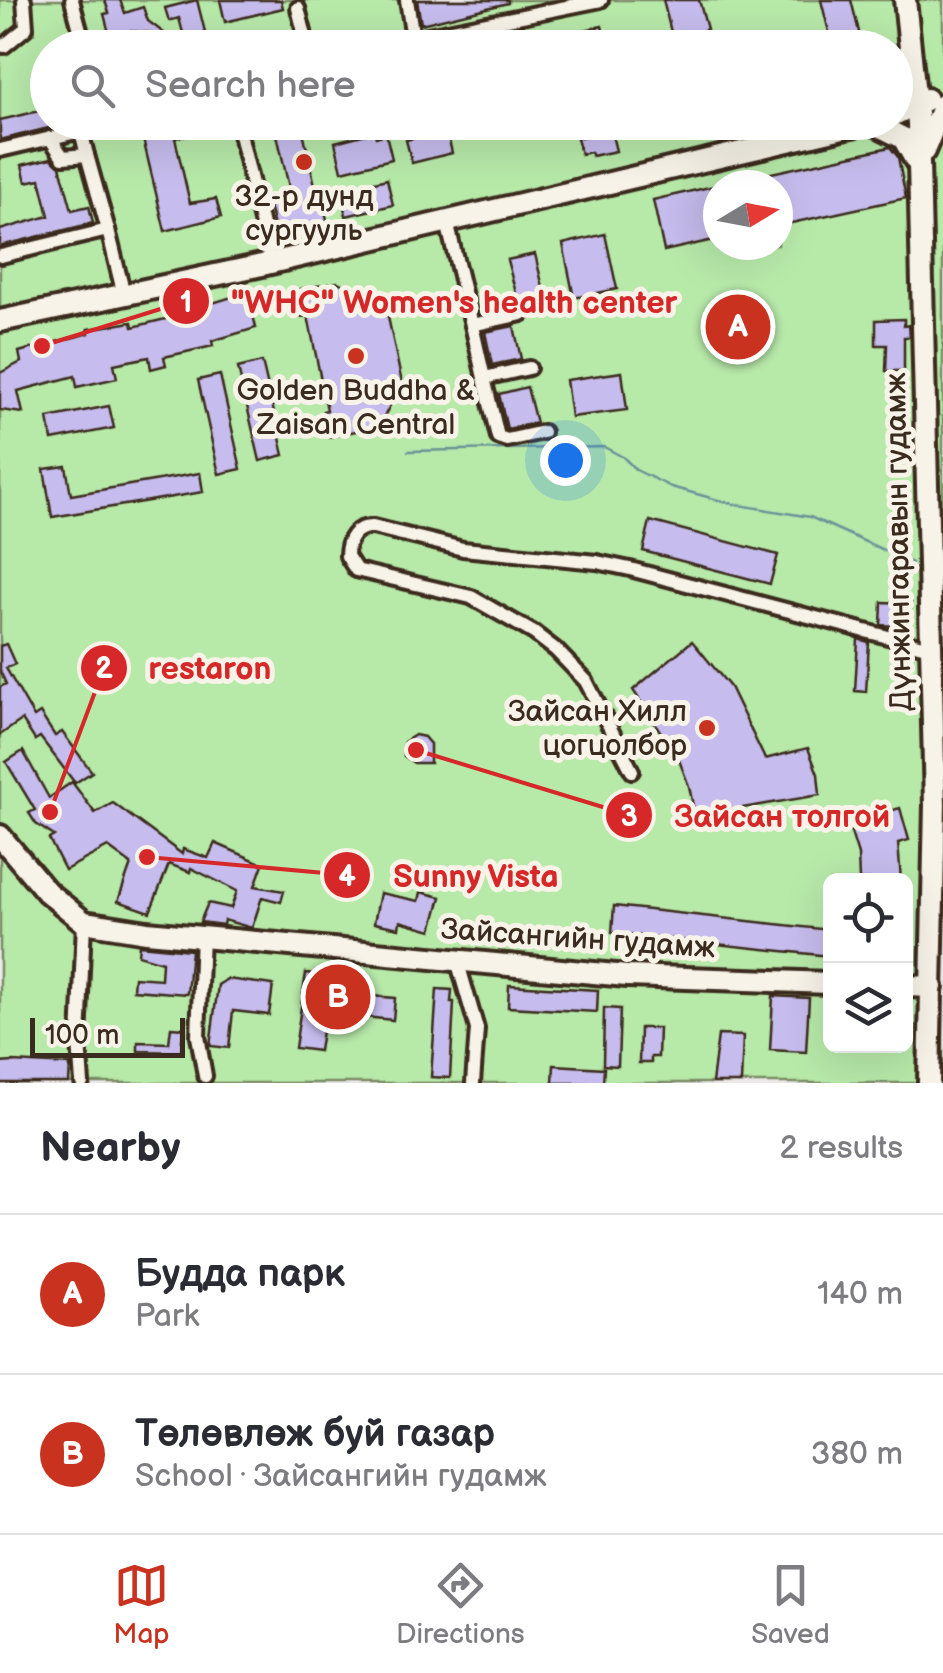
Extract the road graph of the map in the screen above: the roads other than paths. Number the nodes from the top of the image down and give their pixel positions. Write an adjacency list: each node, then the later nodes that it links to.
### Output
1 (24, 0): 12 (street)
2 (72, 0): 7 (street)
3 (407, 0): 9 (street)
4 (601, 0): 10 (street)
5 (905, 0): 11 (main road, Дүнжингаравын гудамж)
6 (298, 8): 8 (street)
7 (80, 30)
8 (304, 30)
9 (411, 30)
10 (452, 30)
11 (908, 30)
12 (4, 46)
13 (913, 69): 15 (main road, Дүнжингаравын гудамж)
14 (943, 93): 15 (main road)
15 (917, 104): 17 (main road); 26 (main road, Дүнжингаравын гудамж)
16 (943, 105): 26 (main road)
17 (913, 106)
18 (42, 140): 24 (street)
19 (51, 140): 25 (street)
20 (83, 140): 25 (street)
21 (241, 140): 30 (street)
22 (793, 140): 27 (main road)
23 (904, 140): 26 (main road)
24 (0, 150)
25 (87, 155): 28 (street)
26 (919, 168): 38 (main road, Дүнжингаравын гудамж)
27 (448, 222): 30 (main road); 34 (street)
28 (108, 230): 29 (street); 31 (street)
29 (1, 256)
30 (271, 263): 31 (main road)
31 (124, 295): 33 (main road)
32 (522, 314): 34 (street)
33 (0, 321)
34 (472, 325): 36 (street)
35 (529, 368): 36 (street)
36 (484, 378): 37 (street)
37 (543, 432)
38 (930, 648): 39 (street); 46 (main road, Дүнжингаравын гудамж)
39 (632, 771)
40 (0, 836): 41 (main road)
41 (84, 922): 42 (main road, Зайсангийн гудамж); 48 (street)
42 (202, 935): 43 (main road, Зайсангийн гудамж); 47 (street)
43 (457, 960): 44 (main road, Зайсангийн гудамж); 49 (street)
44 (823, 983)
45 (913, 986): 46 (main road)
46 (932, 987): 50 (main road, Дүнжингаравын гудамж)
47 (205, 1076)
48 (82, 1083)
49 (473, 1083)
50 (929, 1083)

